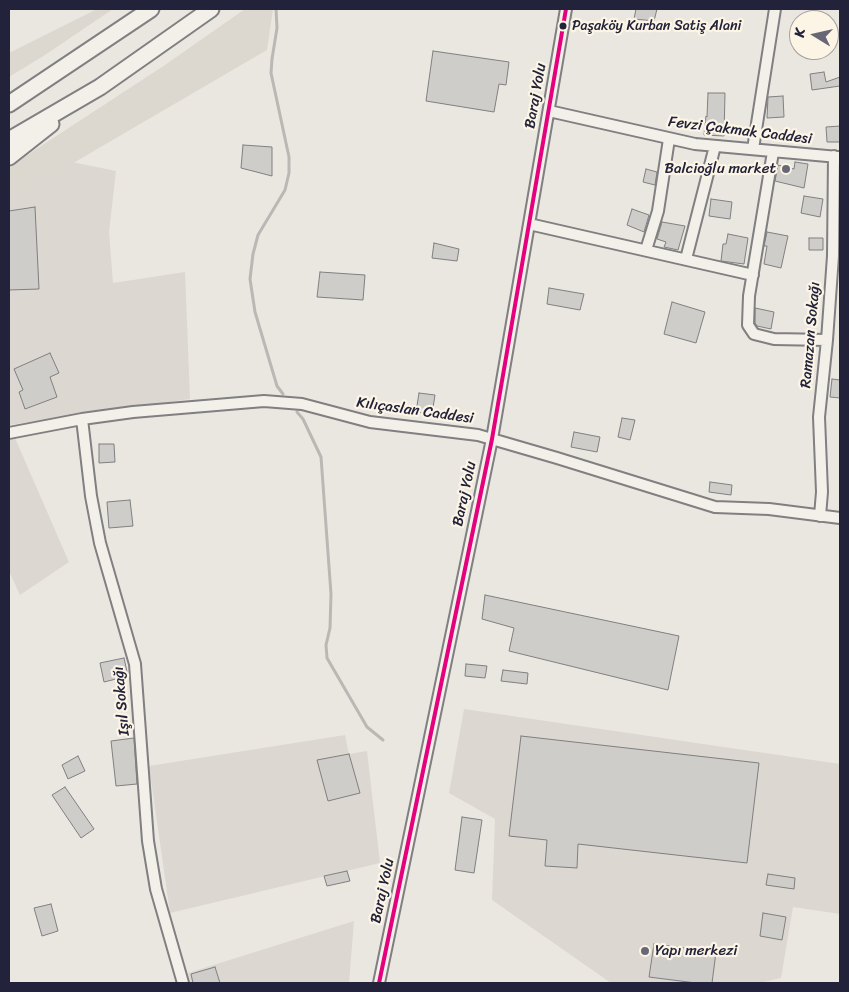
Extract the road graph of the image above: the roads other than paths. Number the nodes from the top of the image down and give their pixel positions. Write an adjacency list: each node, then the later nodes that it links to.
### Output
1 (151, 9): 6 (highway)
2 (211, 9): 5 (highway)
3 (566, 9): 7 (street, Baraj Yolu)
4 (775, 9): 11 (street)
5 (100, 87): 9 (highway); 14 (highway)
6 (9, 104)
7 (548, 111): 8 (street, Fevzi Çakmak Caddesi); 15 (street, Baraj Yolu)
8 (669, 139): 10 (street, Fevzi Çakmak Caddesi); 16 (street)
9 (9, 140)
10 (715, 146): 11 (street, Fevzi Çakmak Caddesi); 17 (street)
11 (753, 149): 12 (street, Fevzi Çakmak Caddesi)
12 (773, 152): 13 (street, Fevzi Çakmak Caddesi); 18 (street)
13 (837, 156): 19 (street, Ramazan Sokağı)
14 (9, 157)
15 (529, 224): 16 (street); 22 (street, Baraj Yolu)
16 (646, 250): 17 (street)
17 (686, 259): 18 (street)
18 (753, 275): 19 (street)
19 (827, 340): 23 (street, Ramazan Sokağı)
20 (82, 419): 21 (street, Kılıçaslan Caddesi); 22 (street, Kılıçaslan Caddesi); 25 (street, Işıl Sokağı)
21 (9, 433)
22 (492, 439): 23 (street, Kılıçaslan Caddesi); 26 (street, Baraj Yolu)
23 (820, 516): 24 (street, Kılıçaslan Caddesi)
24 (840, 518)
25 (182, 983)
26 (379, 983)

